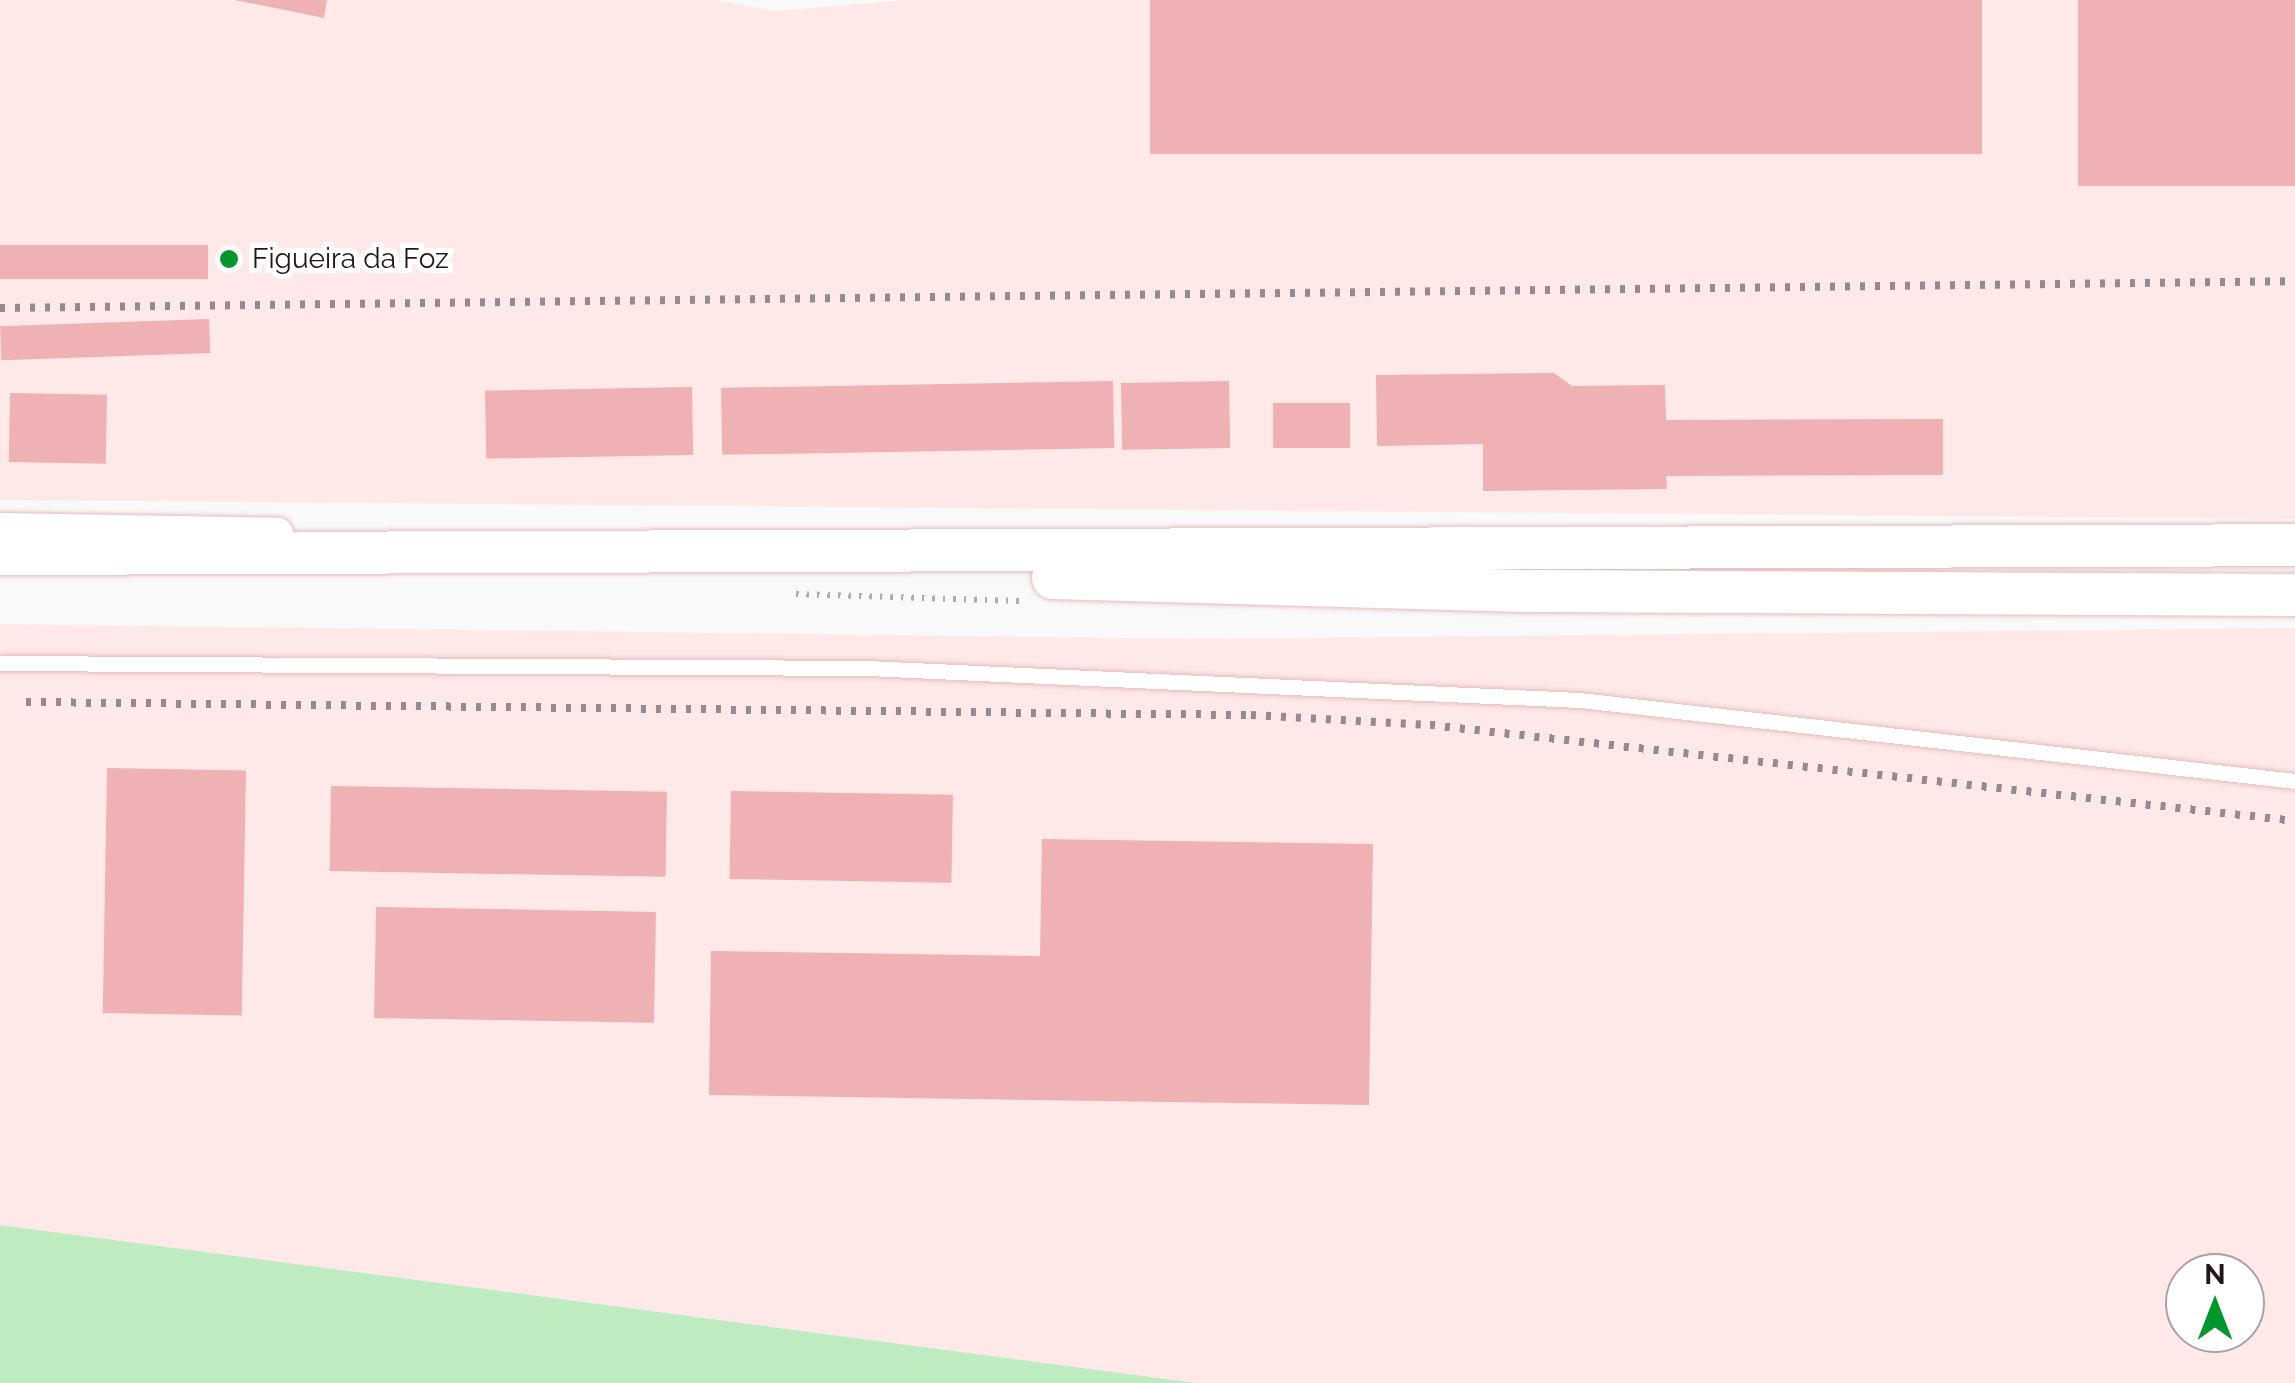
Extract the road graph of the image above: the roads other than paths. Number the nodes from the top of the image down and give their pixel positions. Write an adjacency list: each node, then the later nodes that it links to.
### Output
1 (0, 528): 4 (street)
2 (2295, 545): 4 (main road)
3 (0, 554): 4 (main road)
4 (358, 554): 5 (main road)
5 (2295, 595)
6 (0, 663): 7 (lane)
7 (2295, 781)

